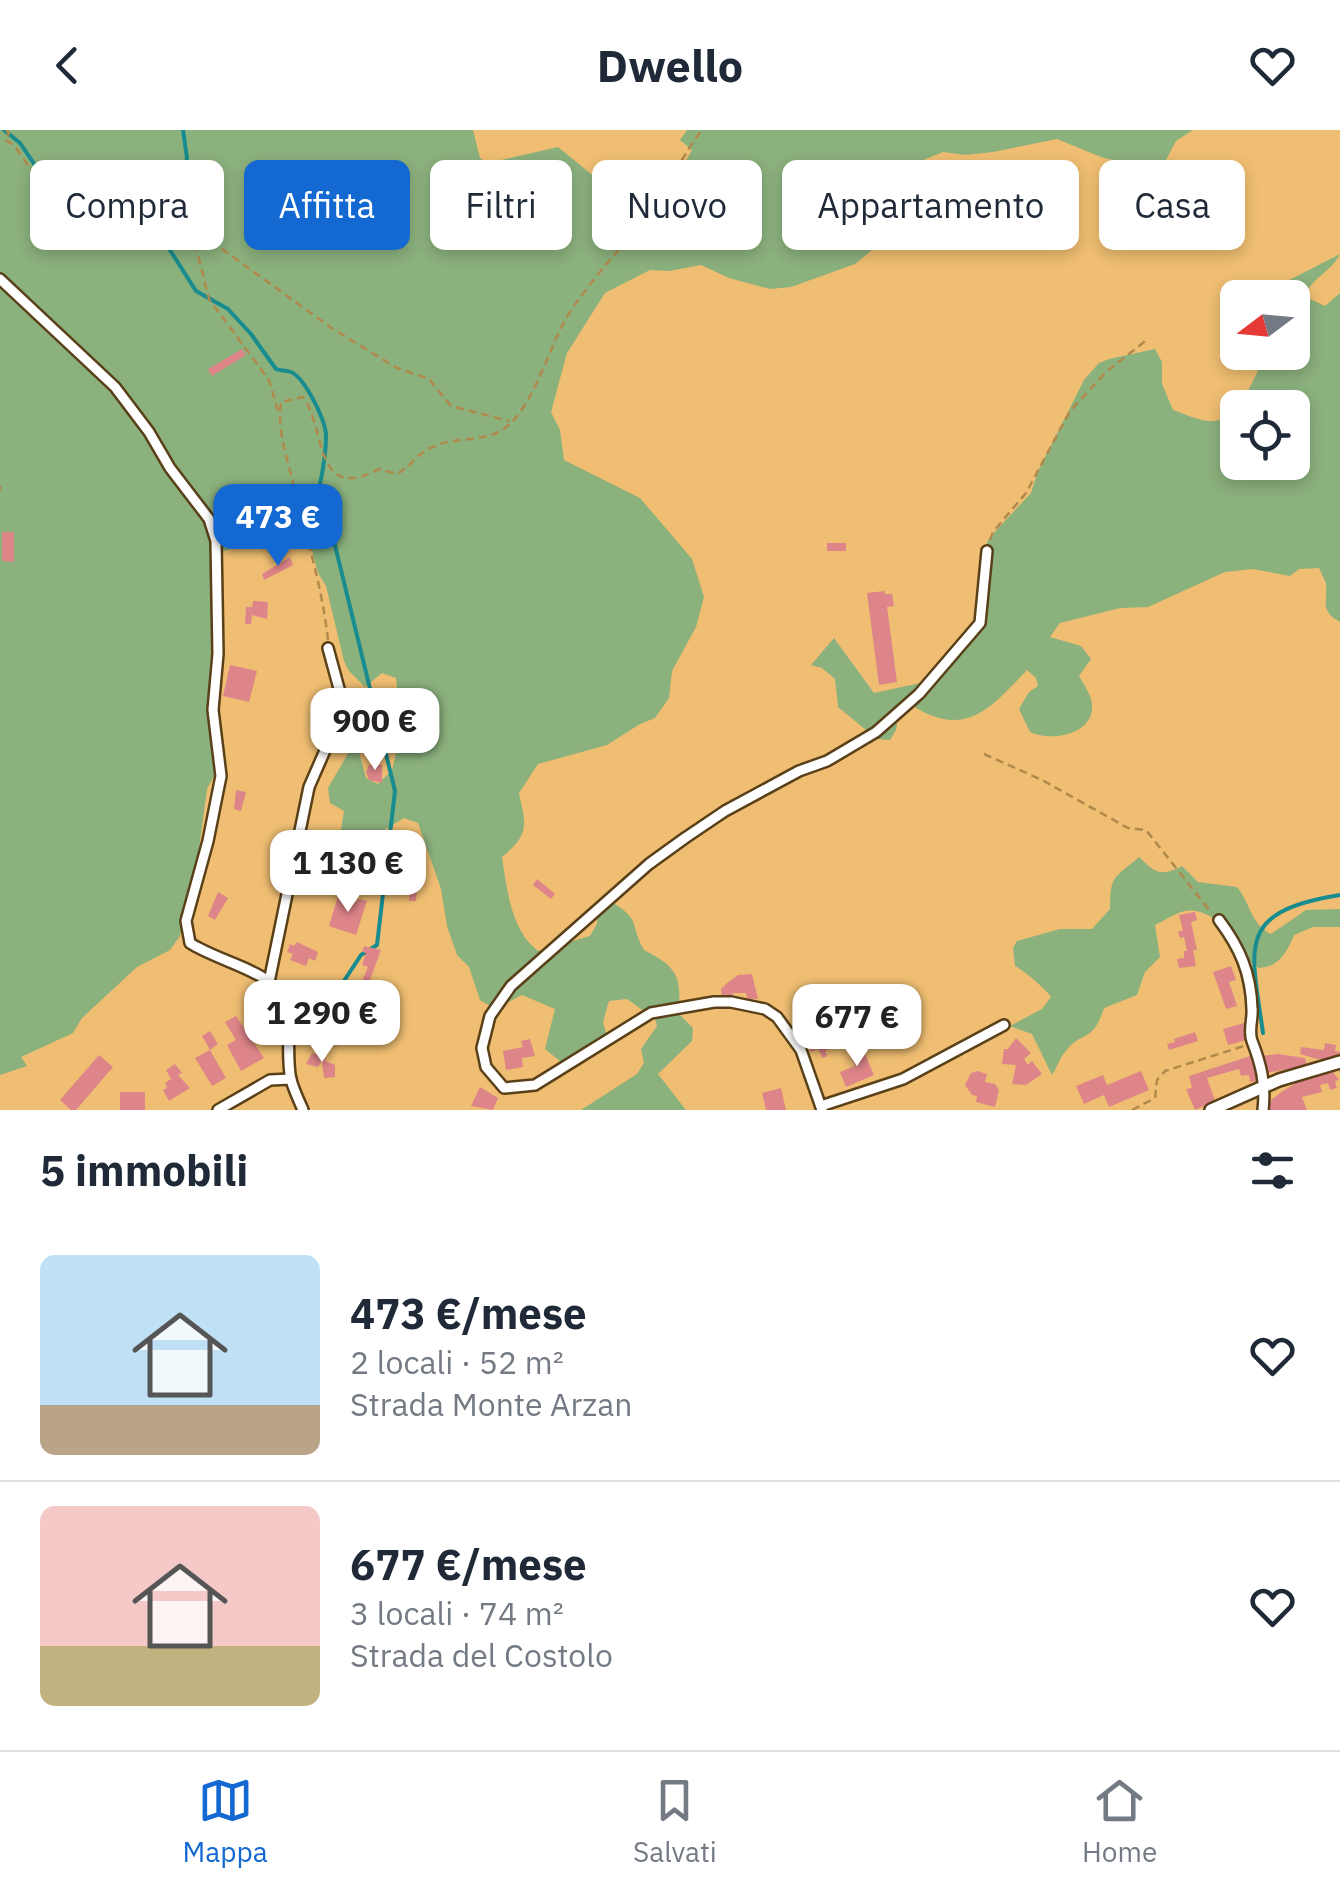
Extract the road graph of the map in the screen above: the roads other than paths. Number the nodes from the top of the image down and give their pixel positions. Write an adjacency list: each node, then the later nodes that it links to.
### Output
1 (0, 279): 5 (street)
2 (987, 551): 10 (street)
3 (328, 648): 5 (street)
4 (1219, 920): 9 (street)
5 (268, 982): 8 (street)
6 (1004, 1024): 10 (street)
7 (1340, 1062): 9 (street)
8 (290, 1079): 11 (street); 12 (street)
9 (1265, 1086): 13 (street); 14 (street)
10 (822, 1108)
11 (218, 1110)
12 (302, 1110)
13 (1211, 1110)
14 (1263, 1110)

